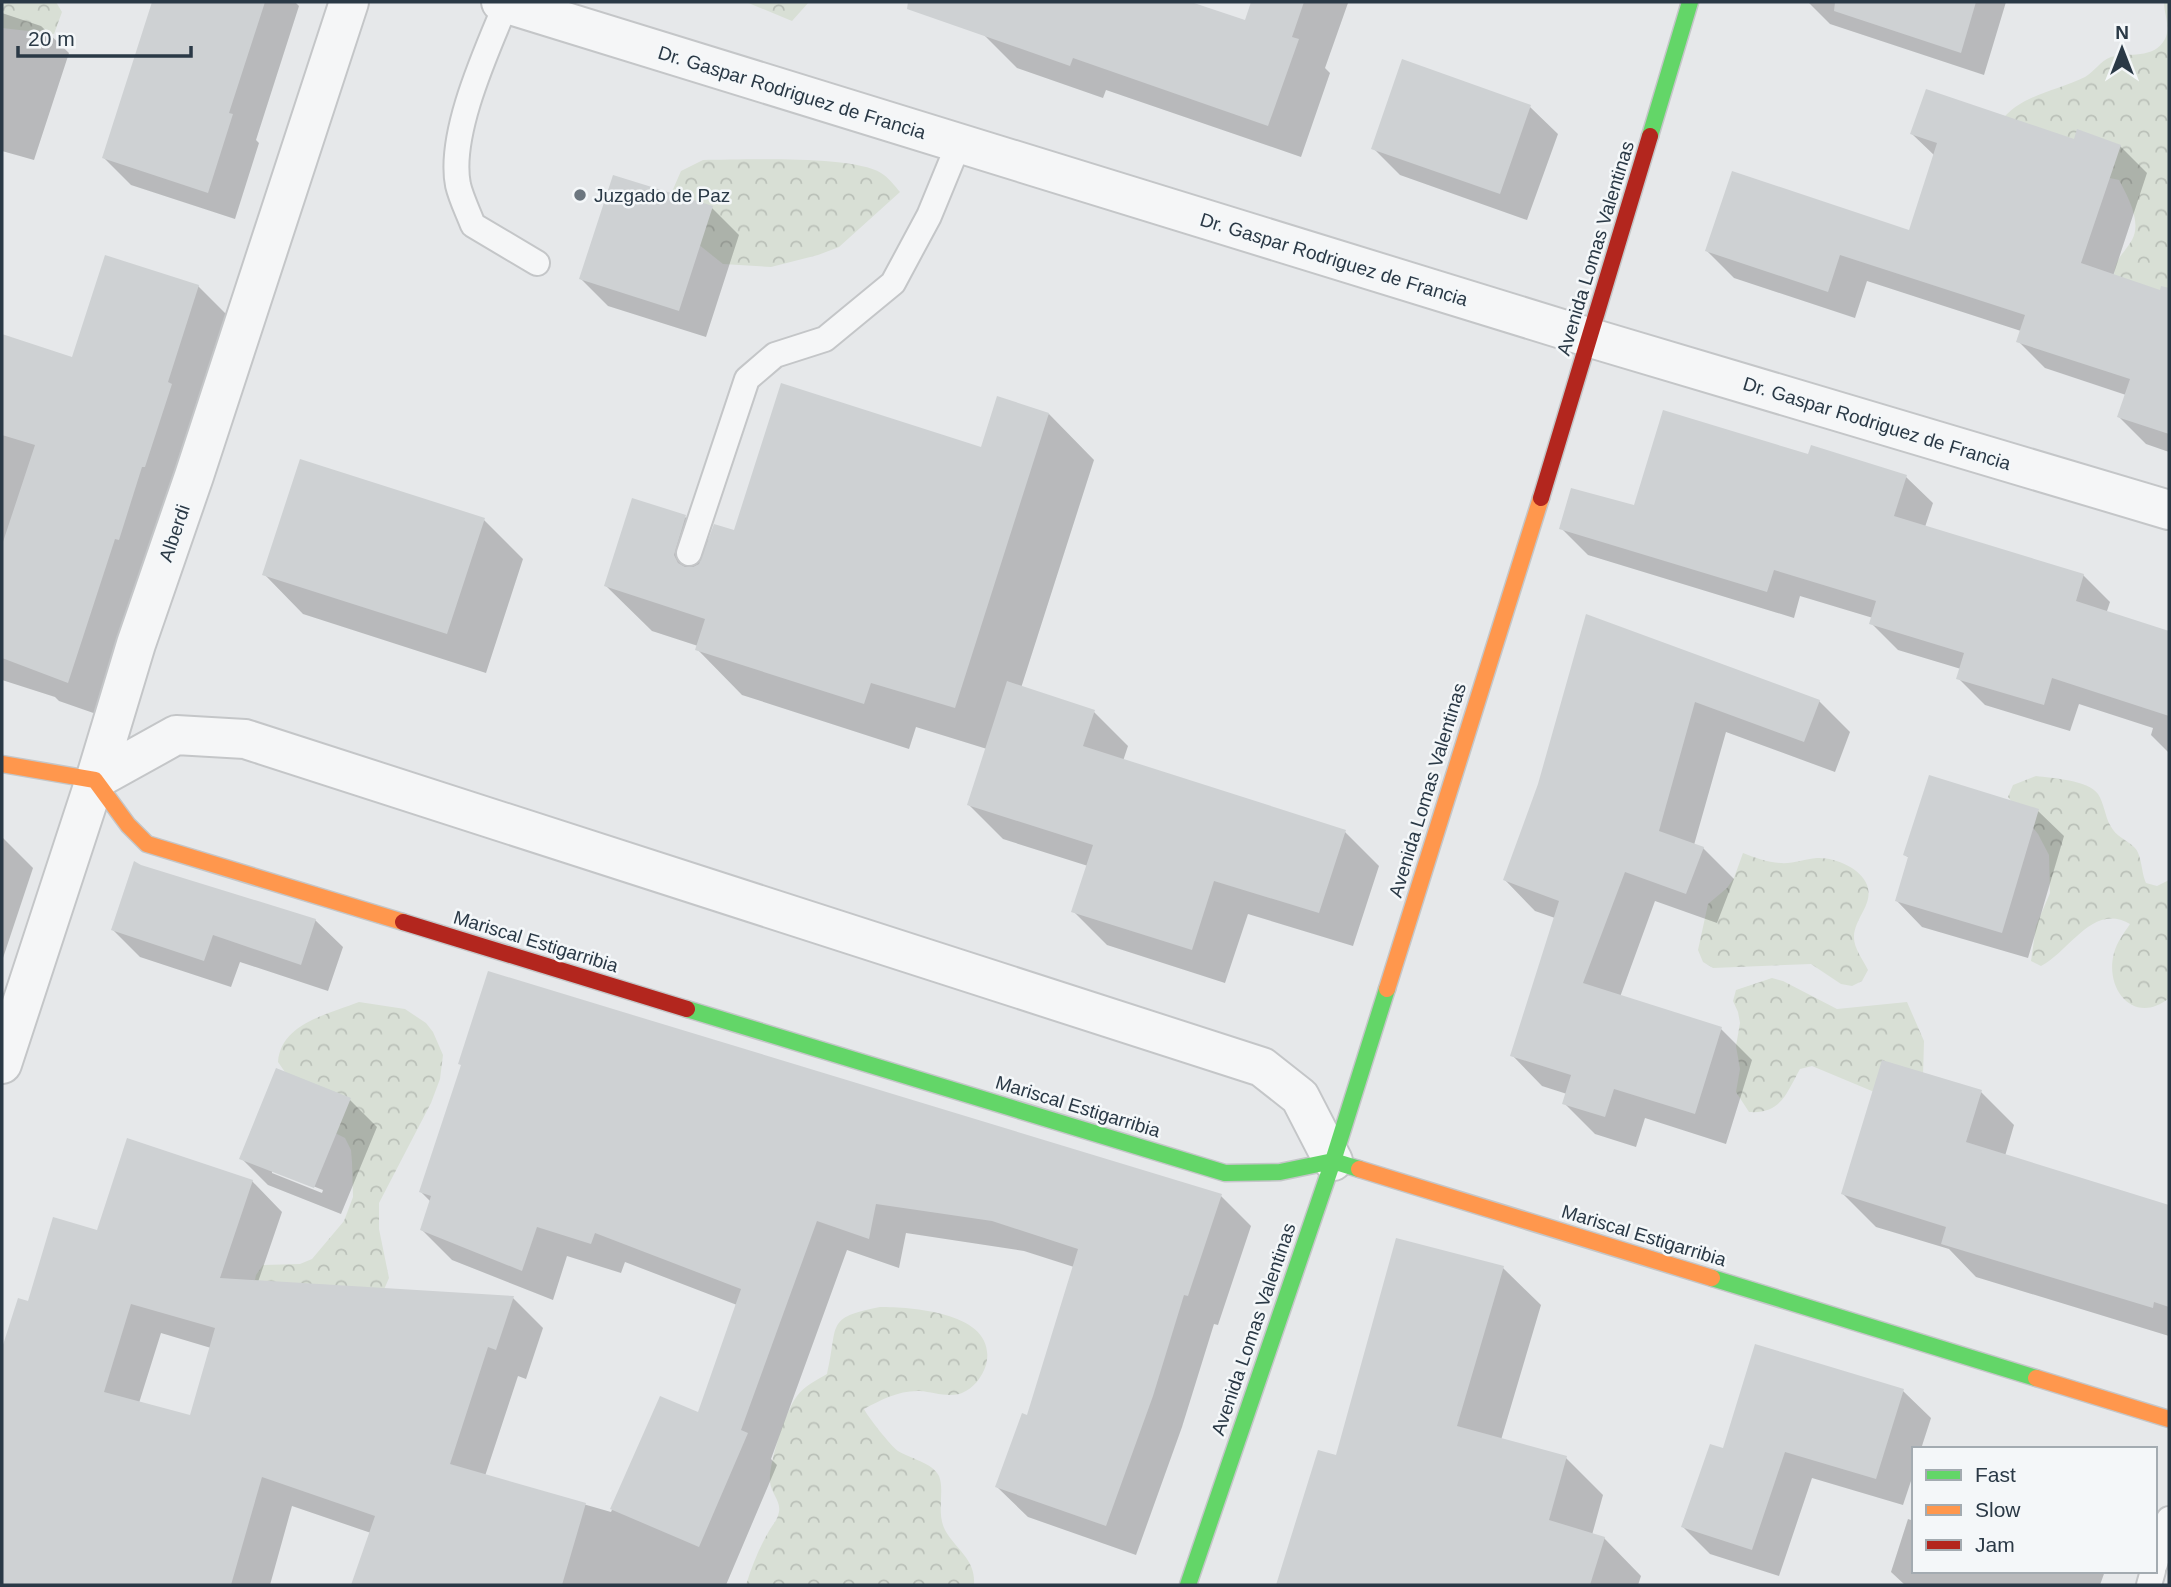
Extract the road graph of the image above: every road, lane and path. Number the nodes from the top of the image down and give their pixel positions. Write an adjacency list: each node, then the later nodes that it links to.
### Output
1 (349, 2): 10 (street, Alberdi)
2 (1690, 2): 6 (street, Avenida Lomas Valentinas)
3 (503, 3): 4 (street, Dr. Gaspar Rodriguez de Francia); 5 (lane)
4 (959, 143): 6 (street, Dr. Gaspar Rodriguez de Francia); 8 (lane)
5 (537, 263)
6 (1591, 338): 7 (street, Dr. Gaspar Rodriguez de Francia); 12 (street, Avenida Lomas Valentinas)
7 (2169, 510)
8 (689, 553)
9 (2, 764): 10 (street)
10 (94, 780): 11 (street, Alberdi); 12 (street, Mariscal Estigarribia); 12 (street)
11 (2, 1064)
12 (1333, 1161): 13 (street, Mariscal Estigarribia); 16 (street, Avenida Lomas Valentinas)
13 (2169, 1419)
14 (2169, 1519): 15 (lane)
15 (2157, 1558)
16 (1188, 1585)

